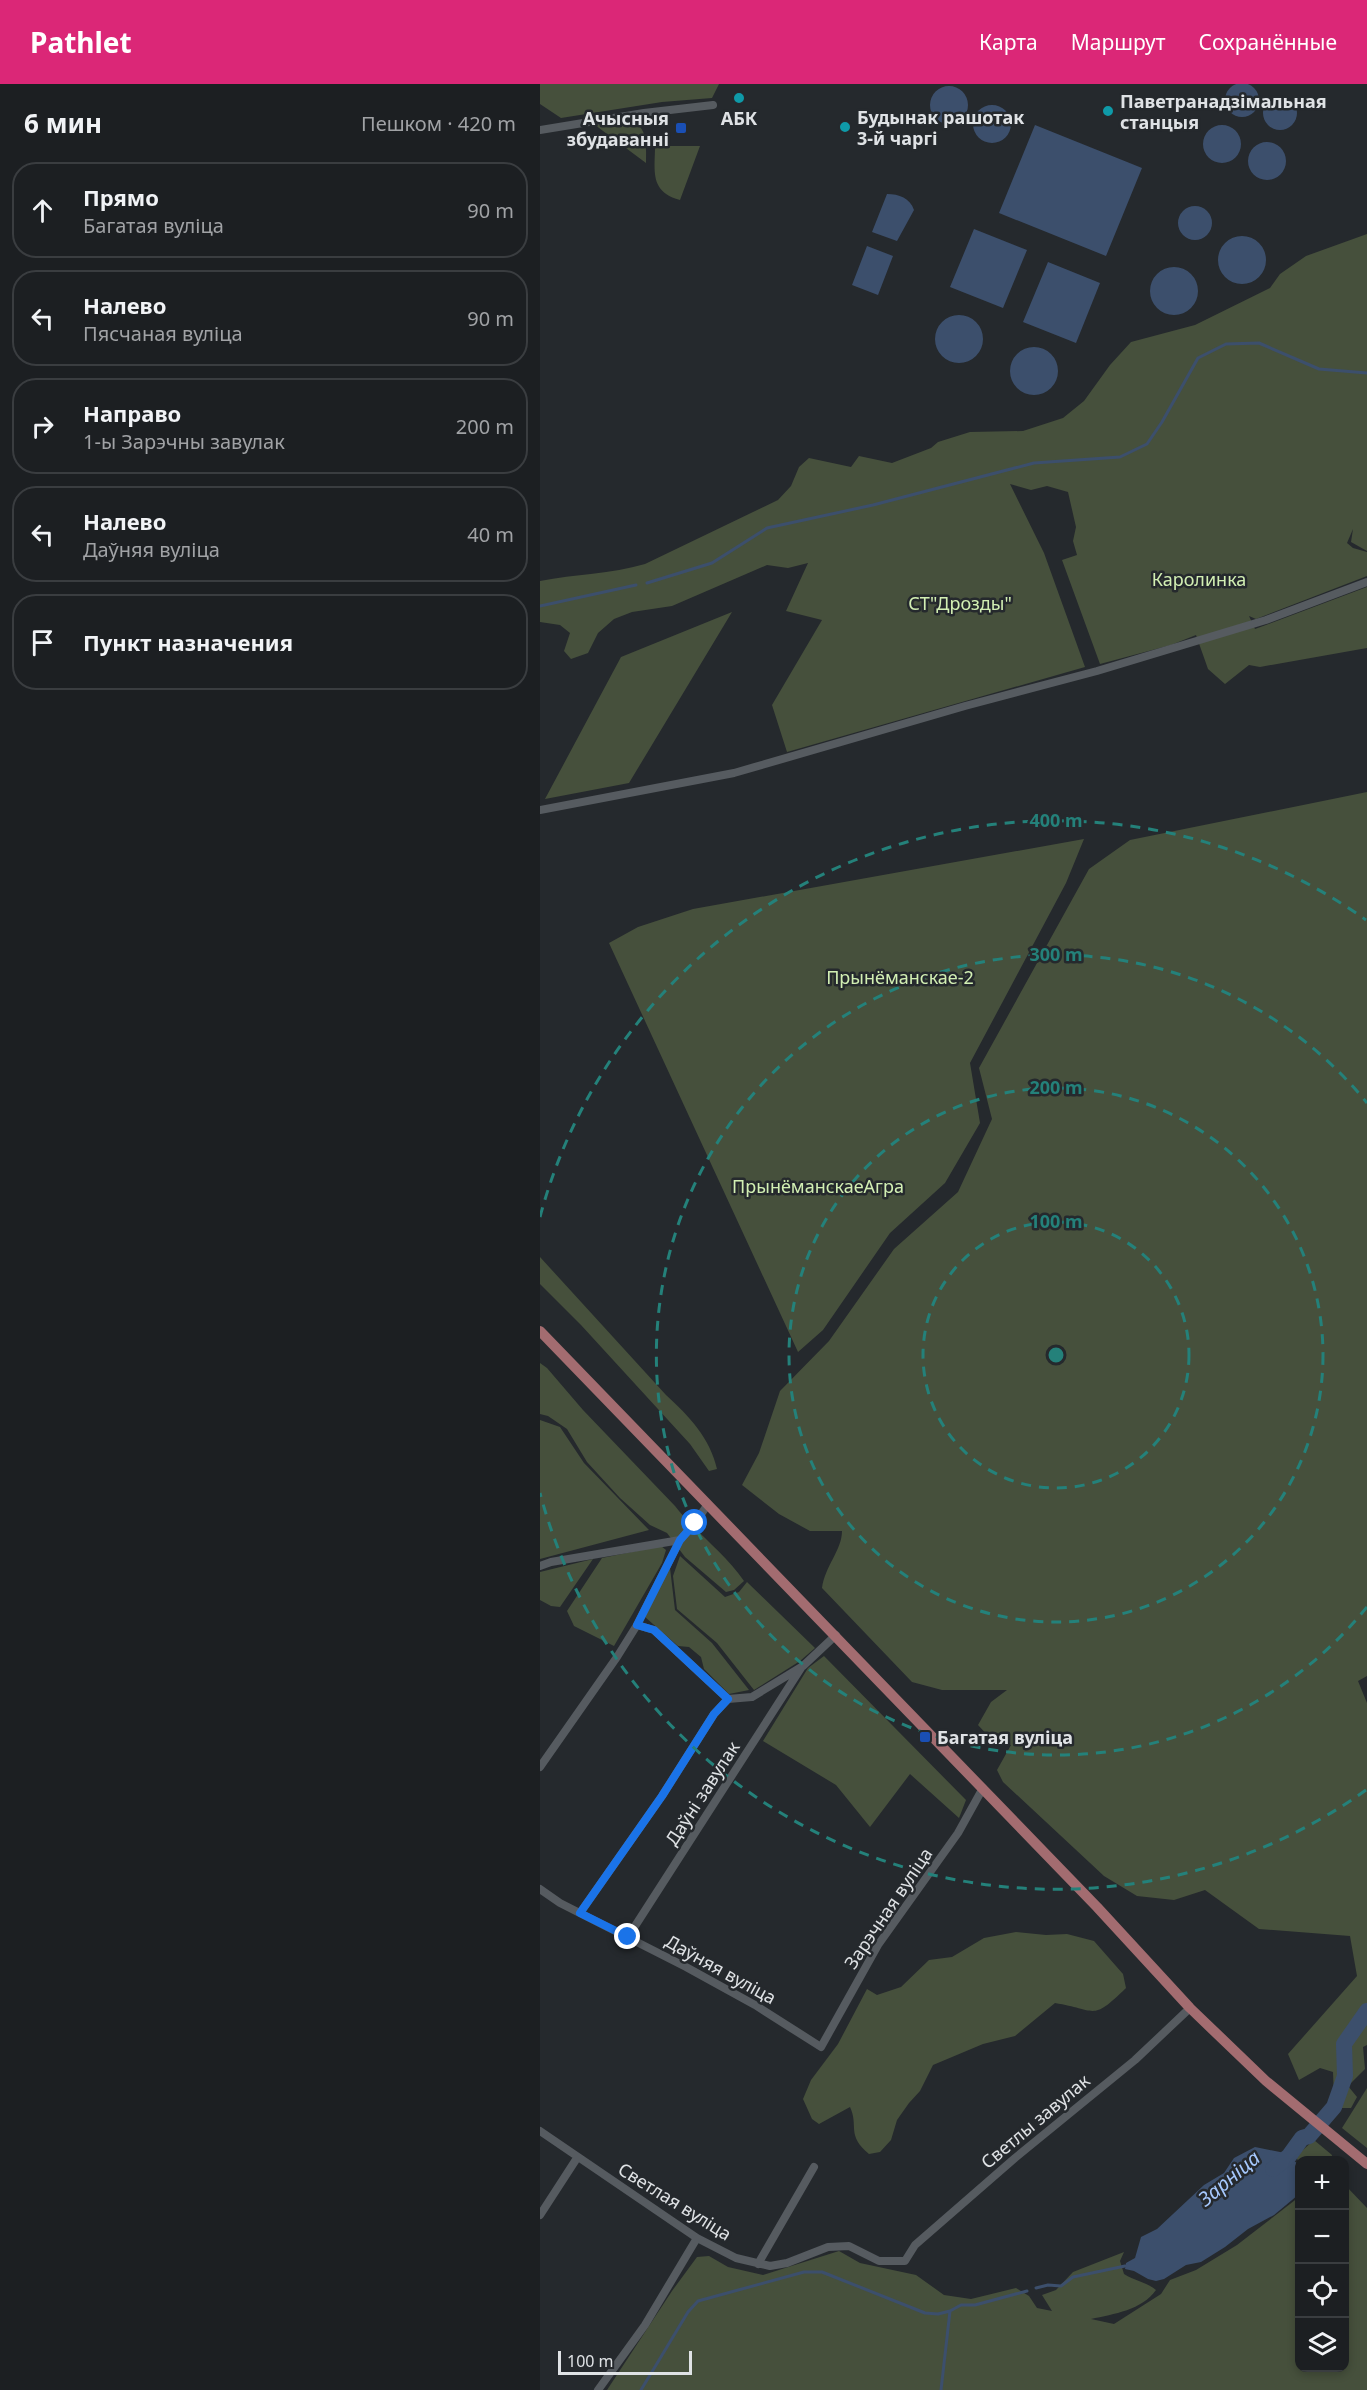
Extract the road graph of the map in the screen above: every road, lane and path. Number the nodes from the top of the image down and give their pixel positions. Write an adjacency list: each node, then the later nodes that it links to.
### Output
1 (713, 105): 2 (street)
2 (540, 130)
3 (1367, 582): 4 (street)
4 (540, 810)
5 (540, 1331): 6 (main road)
6 (708, 1504): 7 (street); 10 (main road)
7 (680, 1540): 8 (street); 9 (street)
8 (540, 1566)
9 (637, 1625): 12 (street); 13 (street)
10 (836, 1635): 11 (street); 14 (main road)
11 (803, 1666): 12 (street); 17 (street, Даўні завулак)
12 (728, 1699): 16 (street)
13 (540, 1767)
14 (983, 1788): 18 (main road); 19 (street, Зарэчная вуліца)
15 (540, 1889): 16 (street, Даўняя вуліца)
16 (580, 1913): 17 (street, Даўняя вуліца)
17 (628, 1937): 19 (street, Даўняя вуліца)
18 (1186, 2012): 22 (main road); 26 (street, Светлы завулак)
19 (821, 2047)
20 (540, 2131): 21 (street, Светлая вуліца)
21 (578, 2157): 24 (street); 25 (street, Светлая вуліца)
22 (1367, 2164)
23 (814, 2167): 27 (street)
24 (540, 2215)
25 (697, 2238): 27 (street, Светлая вуліца); 28 (street)
26 (905, 2261): 27 (street, Светлая вуліца)
27 (758, 2264)
28 (598, 2390)

